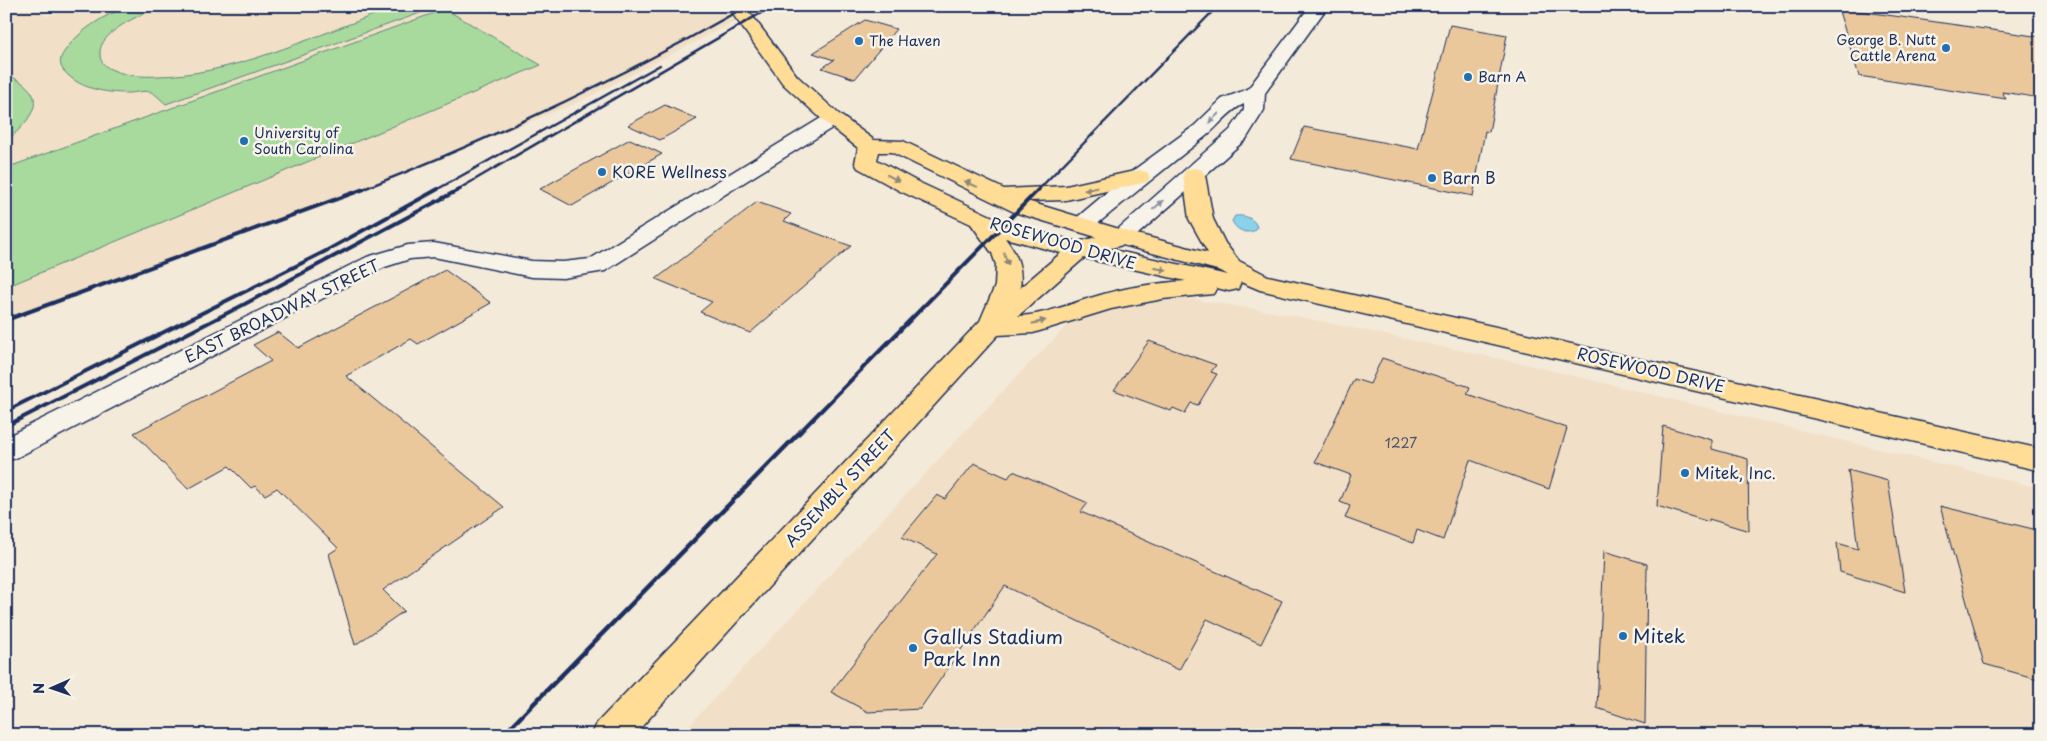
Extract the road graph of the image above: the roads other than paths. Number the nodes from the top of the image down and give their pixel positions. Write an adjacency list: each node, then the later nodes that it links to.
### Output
1 (736, 6): 4 (main road)
2 (1319, 6): 3 (street)
3 (1255, 93): 6 (street); 7 (street, one-way to 7)
4 (833, 119): 5 (main road); 15 (street, EAST BROADWAY STREET)
5 (869, 146): 8 (main road, ROSEWOOD DRIVE, one-way to 5); 9 (main road, ROSEWOOD DRIVE, one-way to 9)
6 (1194, 175): 11 (street, one-way to 6); 13 (main road)
7 (1139, 177): 8 (main road, one-way to 8); 10 (street)
8 (995, 195): 10 (main road, ROSEWOOD DRIVE)
9 (979, 219): 12 (main road, ROSEWOOD DRIVE); 14 (main road, one-way to 14)
10 (1082, 225): 11 (main road, ROSEWOOD DRIVE); 12 (main road)
11 (1121, 237): 12 (main road, ASSEMBLY STREET); 13 (main road, ROSEWOOD DRIVE)
12 (1079, 250): 13 (main road, ROSEWOOD DRIVE, one-way to 13); 14 (main road, ASSEMBLY STREET)
13 (1232, 275): 14 (main road, one-way to 13); 16 (main road, ROSEWOOD DRIVE)
14 (990, 327): 17 (main road, ASSEMBLY STREET)
15 (6, 450)
16 (2041, 460)
17 (610, 735)

